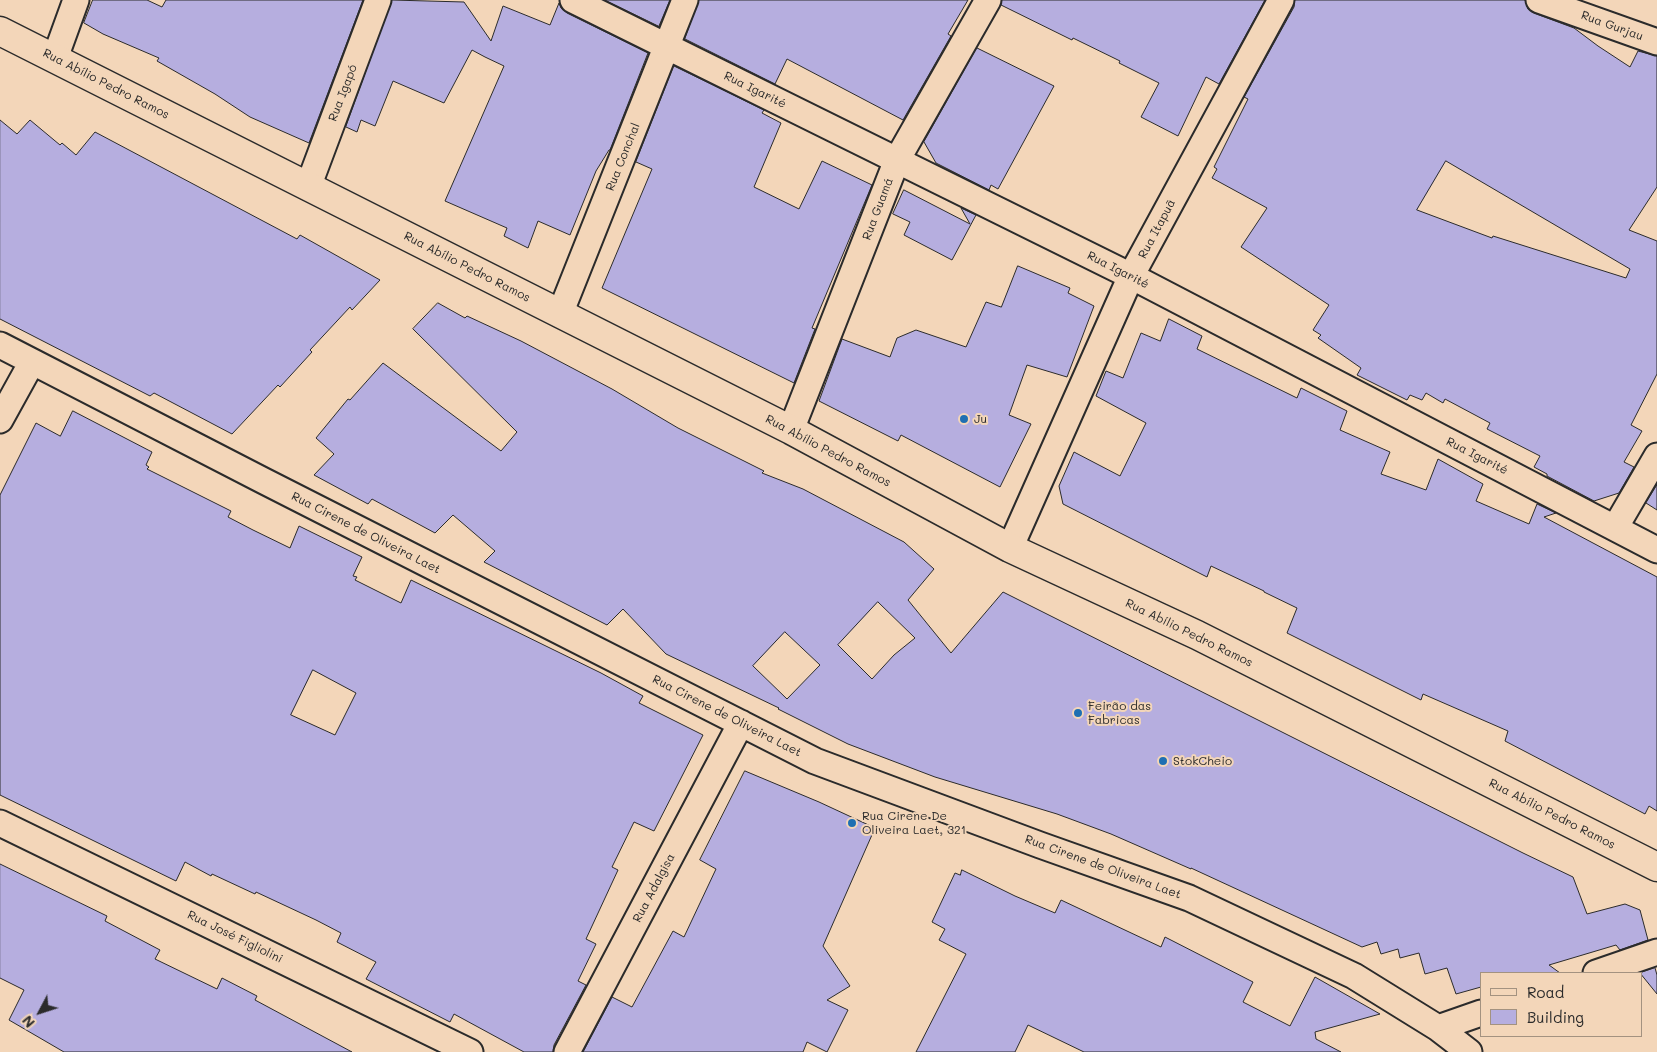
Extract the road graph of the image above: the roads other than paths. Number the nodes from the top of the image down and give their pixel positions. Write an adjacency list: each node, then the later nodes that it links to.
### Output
1 (76, 0): 11 (street)
2 (378, 0): 13 (street, Rua Igapó)
3 (573, 0): 10 (street, Rua Igarité)
4 (685, 0): 10 (street, Rua Conchal)
5 (988, 0): 12 (street, Rua Guamá)
6 (1281, 0): 14 (street, Rua Itapuã)
7 (1539, 0): 9 (street, Rua Gurjau)
8 (0, 31): 11 (main road, Rua Abílio Pedro Ramos)
9 (1657, 42)
10 (667, 47): 12 (street, Rua Igarité); 15 (street, Rua Conchal)
11 (55, 58): 13 (main road, Rua Abílio Pedro Ramos)
12 (897, 160): 14 (street, Rua Igarité); 19 (street, Rua Guamá)
13 (308, 187): 15 (main road, Rua Abílio Pedro Ramos)
14 (1131, 276): 21 (street, Rua Igarité); 22 (street, Rua Itapuã)
15 (560, 314): 19 (main road, Rua Abílio Pedro Ramos)
16 (0, 345): 17 (street, Rua Cirene de Oliveira Laet)
17 (32, 362): 18 (street); 24 (street, Rua Cirene de Oliveira Laet)
18 (0, 420)
19 (791, 430): 22 (main road, Rua Abílio Pedro Ramos)
20 (1657, 456): 21 (street)
21 (1615, 528): 23 (street, Rua Igarité)
22 (1010, 548): 26 (main road, Rua Abílio Pedro Ramos)
23 (1657, 550)
24 (741, 723): 30 (street, Rua Cirene de Oliveira Laet); 32 (street, Rua Adalgisa)
25 (0, 823): 31 (street, Rua José Figliolini)
26 (1657, 867)
27 (1657, 952): 28 (street)
28 (1599, 972)
29 (1480, 1013): 30 (street)
30 (1438, 1028): 33 (street, Rua Cirene de Oliveira Laet)
31 (470, 1052)
32 (567, 1052)
33 (1469, 1052)

